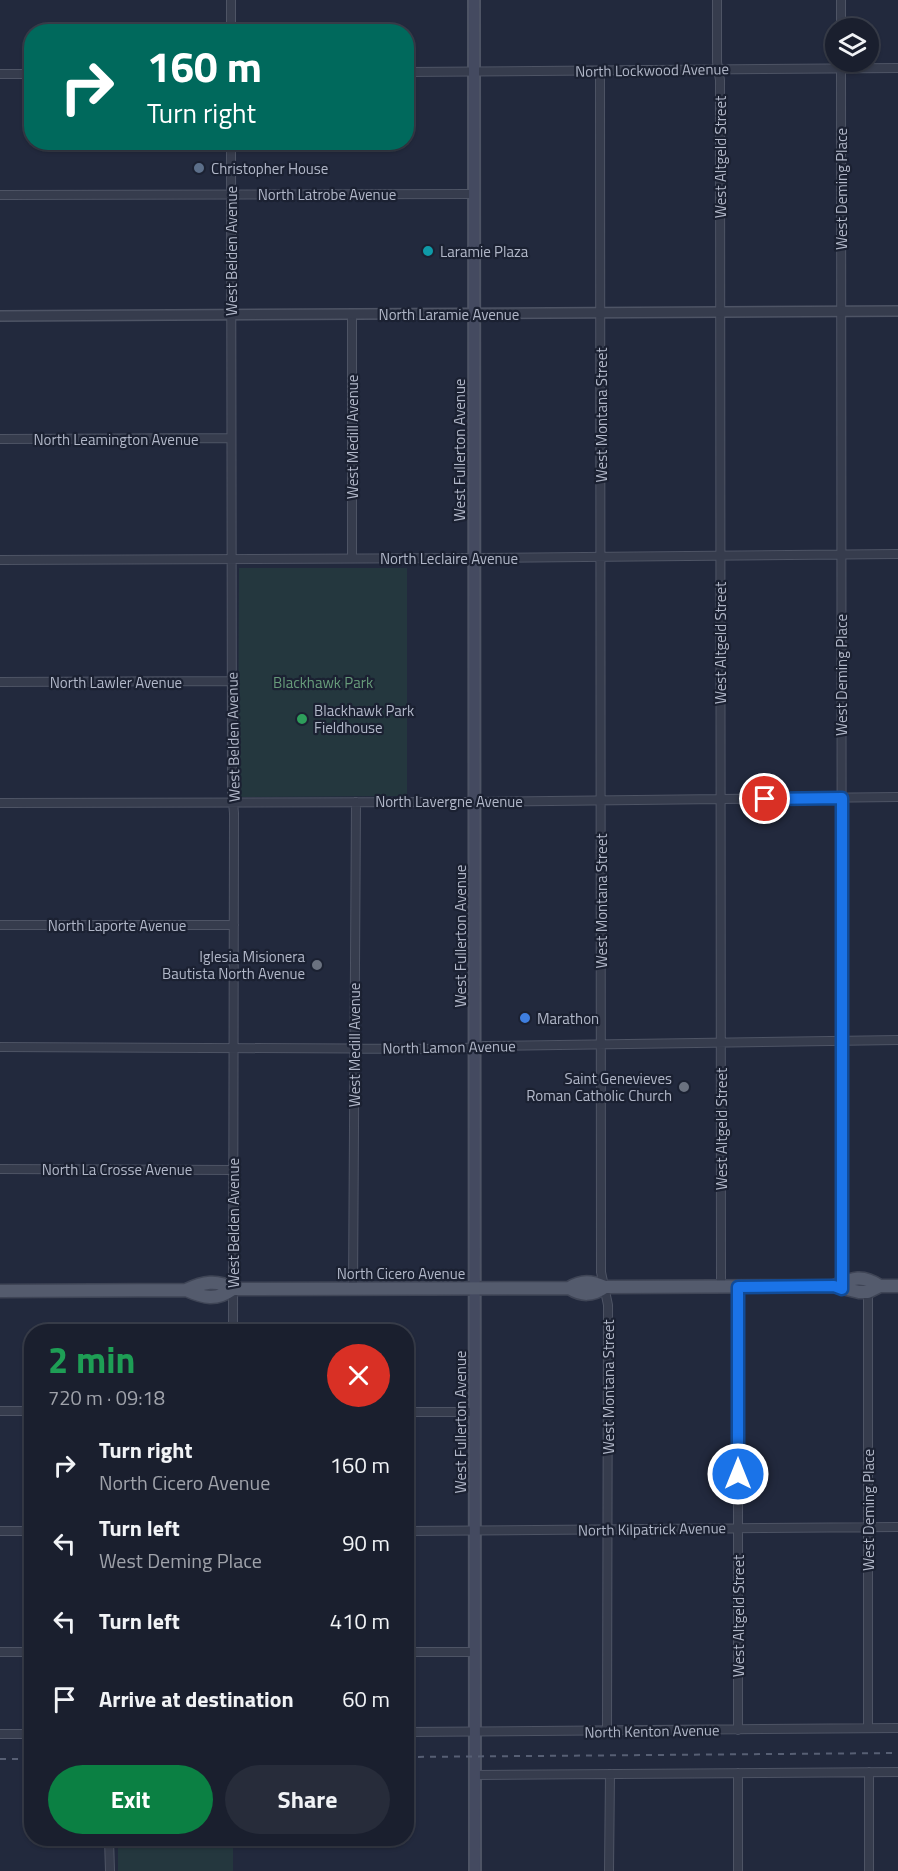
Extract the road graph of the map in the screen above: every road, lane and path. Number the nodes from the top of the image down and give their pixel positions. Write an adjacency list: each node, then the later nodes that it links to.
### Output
1 (231, 0): 6 (street)
2 (474, 0): 13 (main road, West Fullerton Avenue)
3 (717, 0): 10 (street, West Altgeld Street)
4 (841, 0): 5 (street)
5 (841, 18)
6 (231, 24)
7 (825, 66): 10 (street, North Lockwood Avenue)
8 (879, 67): 9 (street, North Lockwood Avenue)
9 (898, 68)
10 (718, 69): 11 (street, North Lockwood Avenue); 23 (street, West Altgeld Street)
11 (600, 71): 13 (street, North Lockwood Avenue); 24 (street, West Montana Street)
12 (414, 72): 13 (street, North Lockwood Avenue)
13 (474, 72): 19 (main road, West Fullerton Avenue)
14 (841, 72): 21 (street, West Deming Place)
15 (0, 74): 16 (street)
16 (24, 74)
17 (231, 150): 18 (street, West Belden Avenue)
18 (231, 194): 19 (street, North Latrobe Avenue); 20 (street, North Latrobe Avenue); 25 (street, West Belden Avenue)
19 (474, 194): 27 (main road, West Fullerton Avenue)
20 (0, 195)
21 (841, 311): 22 (street, North Laramie Avenue); 23 (street, North Laramie Avenue); 31 (street, West Deming Place)
22 (898, 311)
23 (720, 312): 24 (street, North Laramie Avenue); 33 (street, West Altgeld Street)
24 (600, 313): 27 (street, North Laramie Avenue); 34 (street, West Montana Street)
25 (231, 315): 26 (street, North Laramie Avenue); 28 (street, North Laramie Avenue); 29 (street, West Belden Avenue)
26 (352, 315): 27 (street, North Laramie Avenue); 35 (street, West Medill Avenue)
27 (474, 315): 36 (main road, West Fullerton Avenue)
28 (0, 316)
29 (231, 438): 30 (street, North Leamington Avenue); 37 (street, West Belden Avenue)
30 (0, 439)
31 (841, 554): 32 (street, North Leclaire Avenue); 33 (street, North Leclaire Avenue); 42 (street, West Deming Place)
32 (898, 554)
33 (720, 556): 34 (street, North Leclaire Avenue); 43 (street, West Altgeld Street)
34 (601, 557): 36 (street, North Leclaire Avenue); 44 (street, West Montana Street)
35 (352, 558): 36 (street, North Leclaire Avenue); 37 (street, North Leclaire Avenue)
36 (474, 558): 47 (main road, West Fullerton Avenue)
37 (231, 559): 38 (street, North Leclaire Avenue); 39 (street, West Belden Avenue)
38 (0, 560)
39 (231, 681): 40 (street, North Lawler Avenue); 45 (street, West Belden Avenue)
40 (0, 682)
41 (898, 797): 42 (street, North Lavergne Avenue)
42 (842, 798): 43 (street, North Lavergne Avenue); 52 (street, West Deming Place)
43 (720, 799): 44 (street, North Lavergne Avenue); 53 (street, West Altgeld Street)
44 (601, 800): 47 (street, North Lavergne Avenue); 54 (street, West Montana Street)
45 (233, 802): 46 (street, North Lavergne Avenue); 48 (street, North Lavergne Avenue); 50 (street, West Belden Avenue)
46 (356, 802): 47 (street, North Lavergne Avenue); 58 (street, West Medill Avenue)
47 (474, 802): 56 (main road, West Fullerton Avenue)
48 (0, 803)
49 (0, 925): 50 (street, North Laporte Avenue)
50 (234, 926): 57 (street, West Belden Avenue)
51 (898, 1040): 52 (street, North Lamon Avenue)
52 (842, 1041): 53 (street, North Lamon Avenue); 61 (street, West Deming Place)
53 (721, 1042): 54 (street, North Lamon Avenue); 64 (street, West Altgeld Street)
54 (601, 1044): 56 (street, North Lamon Avenue); 63 (street, West Montana Street)
55 (0, 1047): 57 (street, North Lamon Avenue)
56 (475, 1047): 58 (street, North Lamon Avenue); 66 (main road, West Fullerton Avenue)
57 (233, 1048): 58 (street, North Lamon Avenue); 60 (street, West Belden Avenue)
58 (354, 1049): 68 (street, West Medill Avenue)
59 (0, 1169): 60 (street, North La Crosse Avenue)
60 (234, 1170): 67 (street, West Belden Avenue)
61 (840, 1286): 65 (main road, North Cicero Avenue); 69 (main road, North Cicero Avenue)
62 (898, 1286): 69 (main road, North Cicero Avenue)
63 (604, 1287): 64 (main road, North Cicero Avenue); 66 (main road, North Cicero Avenue); 79 (street, West Montana Street)
64 (721, 1287): 65 (main road, North Cicero Avenue)
65 (738, 1287): 78 (street, West Altgeld Street)
66 (475, 1288): 68 (main road, North Cicero Avenue); 75 (main road, West Fullerton Avenue)
67 (233, 1289): 68 (main road, North Cicero Avenue); 70 (main road, North Cicero Avenue); 71 (street, West Belden Avenue)
68 (353, 1289)
69 (874, 1289): 76 (street, West Deming Place)
70 (0, 1291)
71 (233, 1324)
72 (0, 1411): 73 (street)
73 (24, 1411)
74 (414, 1412): 75 (street)
75 (475, 1412): 83 (main road, West Fullerton Avenue)
76 (868, 1527): 77 (street, North Kilpatrick Avenue); 78 (street, North Kilpatrick Avenue); 88 (street, West Deming Place)
77 (898, 1527)
78 (738, 1528): 79 (street, North Kilpatrick Avenue); 90 (street, West Altgeld Street)
79 (608, 1530): 83 (street, North Kilpatrick Avenue); 92 (street, West Montana Street)
80 (0, 1531): 81 (street)
81 (24, 1531)
82 (414, 1531): 83 (street, North Kilpatrick Avenue)
83 (475, 1531): 87 (main road, West Fullerton Avenue)
84 (0, 1652): 85 (street)
85 (24, 1652)
86 (414, 1652): 87 (street)
87 (475, 1652): 91 (main road, West Fullerton Avenue)
88 (868, 1728): 89 (street, North Kenton Avenue); 90 (street, North Kenton Avenue)
89 (898, 1728)
90 (738, 1730): 92 (street, North Kenton Avenue)
91 (475, 1731): 92 (street, North Kenton Avenue); 93 (street, North Kenton Avenue); 100 (main road, West Fullerton Avenue)
92 (607, 1731)
93 (414, 1732)
94 (0, 1734): 95 (street)
95 (24, 1734)
96 (869, 1772): 97 (street); 98 (street); 106 (street)
97 (898, 1772)
98 (738, 1773): 99 (street); 105 (street)
99 (610, 1774): 100 (street); 104 (street)
100 (475, 1775): 103 (main road, West Fullerton Avenue)
101 (110, 1846): 102 (street)
102 (110, 1871)
103 (475, 1871)
104 (609, 1871)
105 (738, 1871)
106 (869, 1871)

